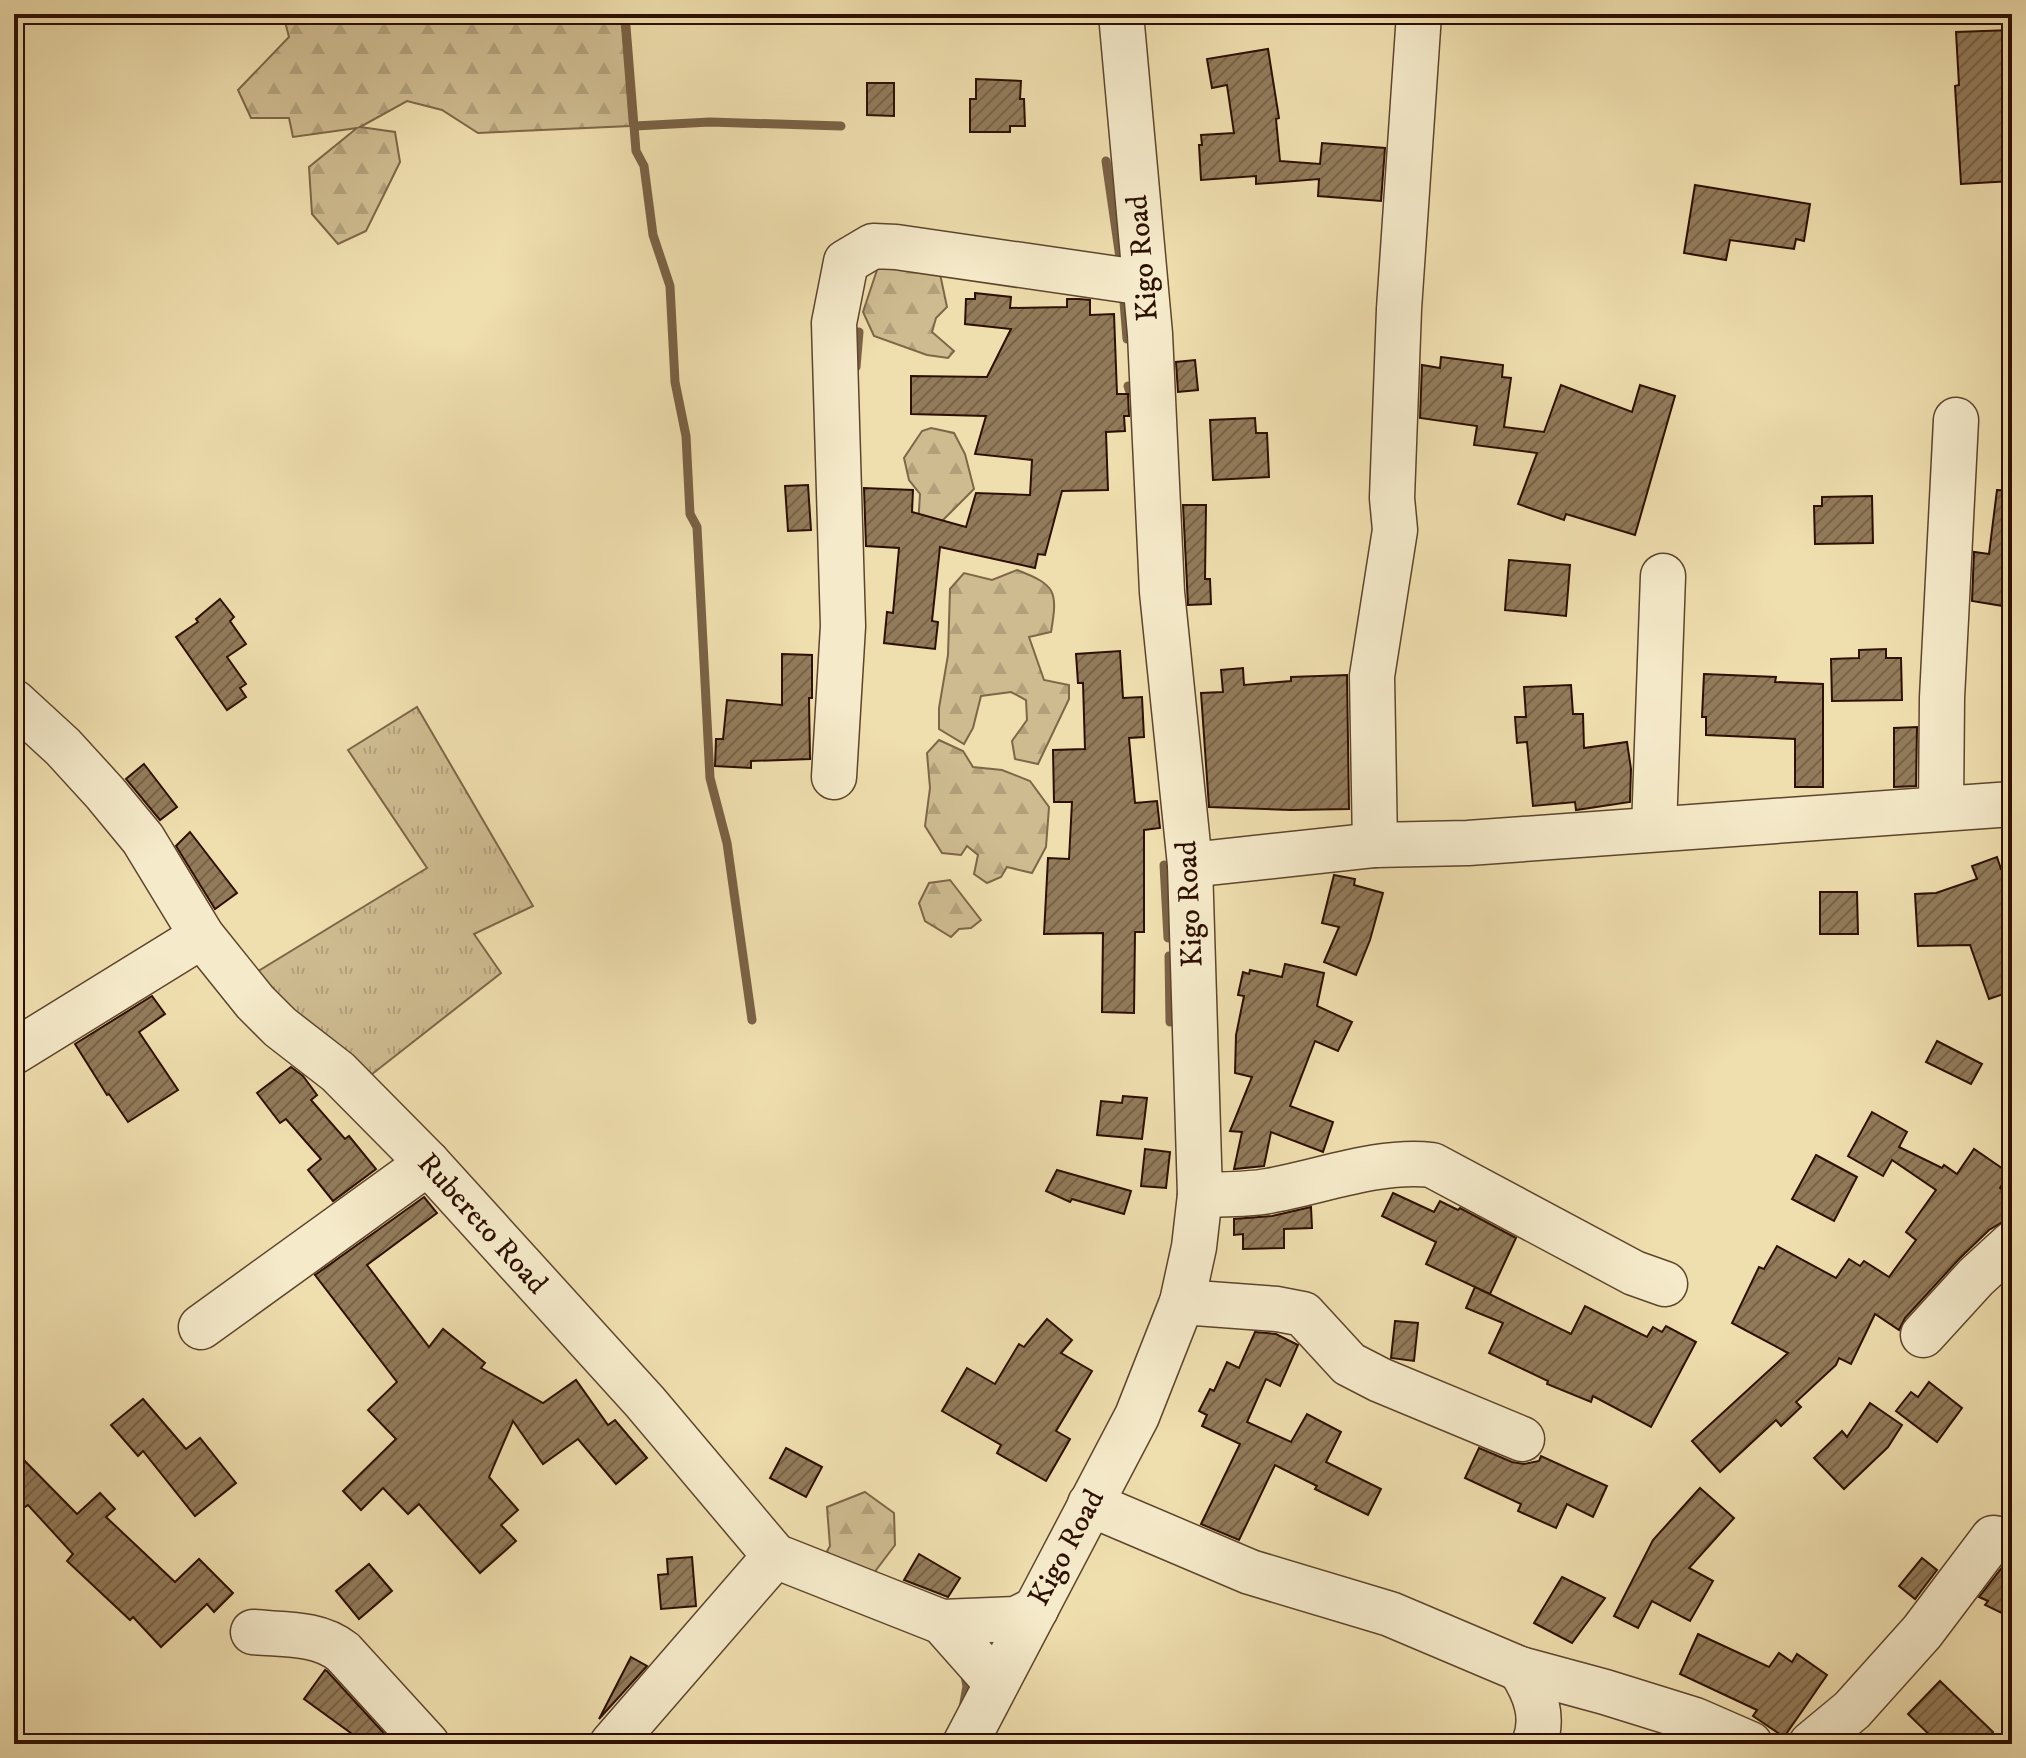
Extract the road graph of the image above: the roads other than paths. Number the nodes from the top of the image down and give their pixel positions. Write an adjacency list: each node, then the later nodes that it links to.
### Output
1 (1121, 14): 3 (street, Kigo Road)
2 (1419, 14): 11 (street)
3 (1145, 283): 7 (street); 12 (street, Kigo Road)
4 (1956, 420): 9 (street)
5 (1663, 576): 10 (street)
6 (14, 702): 13 (street, Rubereto Road)
7 (834, 777)
8 (2012, 804): 9 (street)
9 (1941, 808): 10 (street)
10 (1654, 829): 11 (street)
11 (1375, 845): 12 (street)
12 (1190, 865): 16 (street, Kigo Road)
13 (202, 936): 14 (street); 15 (street, Rubereto Road)
14 (14, 1052)
15 (428, 1163): 20 (street); 25 (street, Rubereto Road)
16 (1200, 1195): 18 (street); 19 (street, Kigo Road)
17 (2012, 1244): 21 (street)
18 (1665, 1284)
19 (1182, 1302): 22 (street); 23 (street, Kigo Road)
20 (201, 1327)
21 (1923, 1335)
22 (1522, 1439)
23 (1090, 1504): 26 (street, Kigo Road); 29 (street)
24 (2012, 1541): 36 (street)
25 (775, 1556): 27 (street, Rubereto Road); 32 (street)
26 (1036, 1609): 27 (street); 30 (street, Kigo Road)
27 (942, 1622): 30 (street, Rubereto Road)
28 (253, 1632): 31 (street)
29 (1520, 1669): 34 (street); 35 (street)
30 (996, 1683): 33 (street, Kigo Road)
31 (427, 1744)
32 (612, 1744)
33 (965, 1744)
34 (1534, 1744)
35 (1750, 1744)
36 (1811, 1744)

